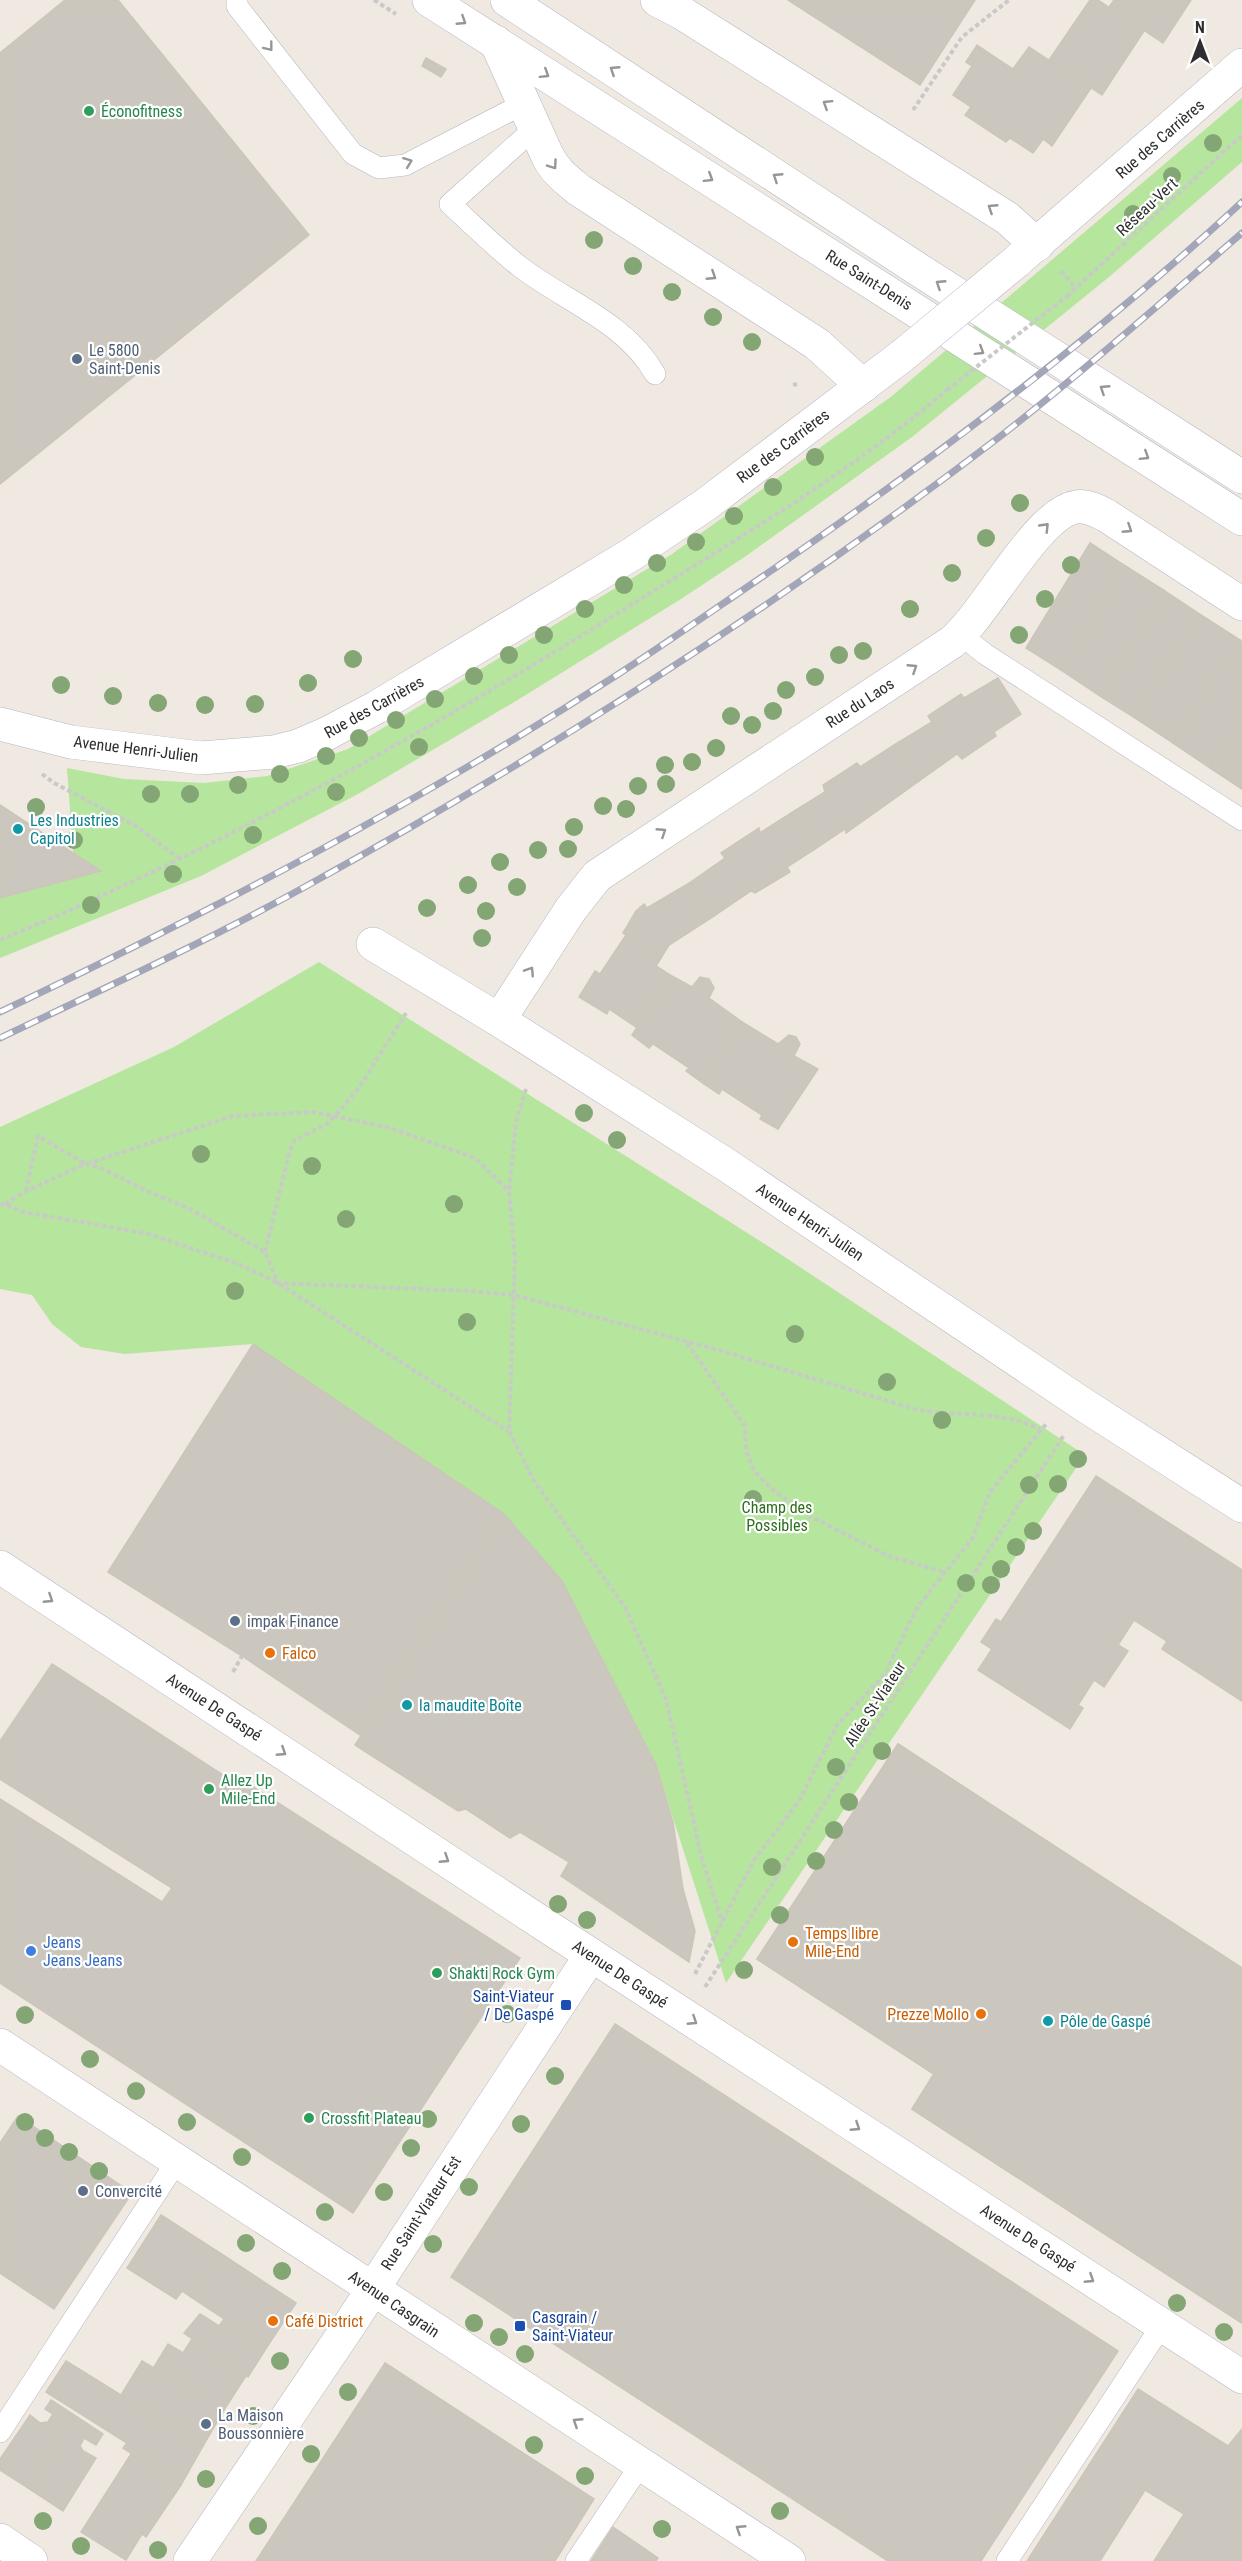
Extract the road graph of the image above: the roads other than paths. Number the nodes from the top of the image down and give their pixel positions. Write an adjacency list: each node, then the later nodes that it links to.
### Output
1 (237, 0): 7 (lane, one-way to 7)
2 (429, 0): 5 (street, Rue Saint-Denis, one-way to 5)
3 (507, 0): 11 (street, one-way to 3)
4 (657, 0): 8 (street, one-way to 4)
5 (495, 42): 7 (street); 12 (street, Rue Saint-Denis, one-way to 12)
6 (1242, 65): 8 (street, Rue des Carrières)
7 (529, 117): 9 (lane); 10 (street, one-way to 10)
8 (1027, 253): 10 (street, Rue des Carrières, bridge)
9 (655, 374)
10 (863, 386): 16 (street, Rue des Carrières)
11 (1242, 477)
12 (1242, 519)
13 (1242, 604): 14 (street, Rue du Laos, one-way to 13)
14 (961, 635): 17 (lane); 19 (street, Rue du Laos, one-way to 14)
15 (0, 724): 16 (street, Avenue Henri-Julien)
16 (274, 753)
17 (1242, 819)
18 (374, 944): 19 (street, Avenue Henri-Julien)
19 (499, 1020): 20 (street, Avenue Henri-Julien)
20 (1242, 1506)
21 (0, 1566): 22 (street, Avenue De Gaspé, one-way to 22)
22 (591, 1955): 25 (street, Rue Saint-Viateur Est); 26 (street, Avenue De Gaspé, one-way to 26)
23 (0, 2045): 24 (street, Avenue Casgrain)
24 (177, 2161): 25 (street, Avenue Casgrain); 28 (lane)
25 (372, 2289): 29 (street, Avenue Casgrain, one-way to 25); 32 (street, Rue Saint-Viateur Est)
26 (1162, 2325): 27 (street, Avenue De Gaspé); 35 (lane)
27 (1242, 2377)
28 (0, 2432)
29 (641, 2464): 33 (lane); 34 (street, Avenue Casgrain, one-way to 29)
30 (0, 2540): 31 (street)
31 (31, 2561)
32 (190, 2561)
33 (576, 2561)
34 (789, 2561)
35 (1007, 2561)

